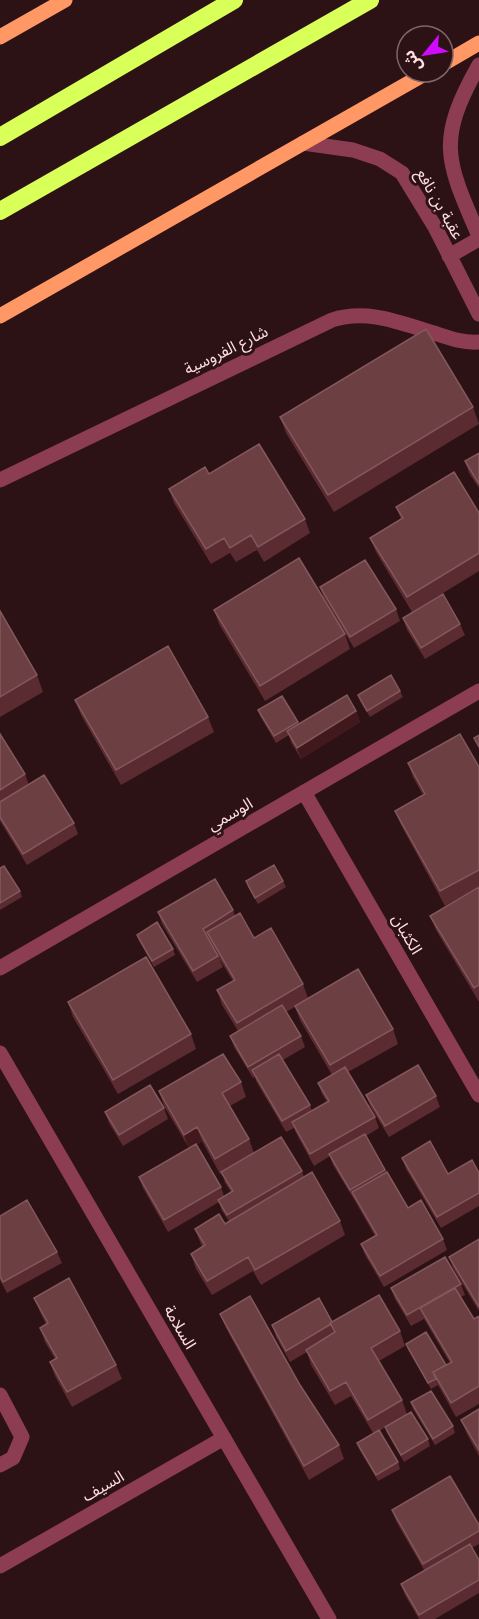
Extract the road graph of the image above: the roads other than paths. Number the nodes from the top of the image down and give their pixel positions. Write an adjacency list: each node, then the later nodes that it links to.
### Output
1 (65, 0): 4 (main road)
2 (234, 0): 9 (highway)
3 (370, 0): 11 (highway)
4 (0, 37)
5 (479, 43): 6 (main road)
6 (455, 56)
7 (479, 65): 12 (street, عقبة بن نافع)
8 (407, 84): 10 (main road)
9 (0, 137)
10 (303, 143): 13 (street, عقبة بن نافع); 15 (main road)
11 (0, 211)
12 (479, 238): 13 (street)
13 (449, 256): 14 (street, عقبة بن نافع)
14 (479, 314)
15 (0, 316)
16 (479, 342): 17 (street, شارع الفروسية)
17 (0, 480)
18 (479, 691): 19 (street, الوسمي)
19 (304, 792): 20 (street, الوسمي); 22 (street, الكثبان)
20 (0, 968)
21 (0, 1053): 24 (street, السلامة)
22 (479, 1095)
23 (0, 1395): 25 (street)
24 (224, 1438): 26 (street, السيف); 27 (street, السلامة)
25 (0, 1465)
26 (0, 1566)
27 (329, 1619)

